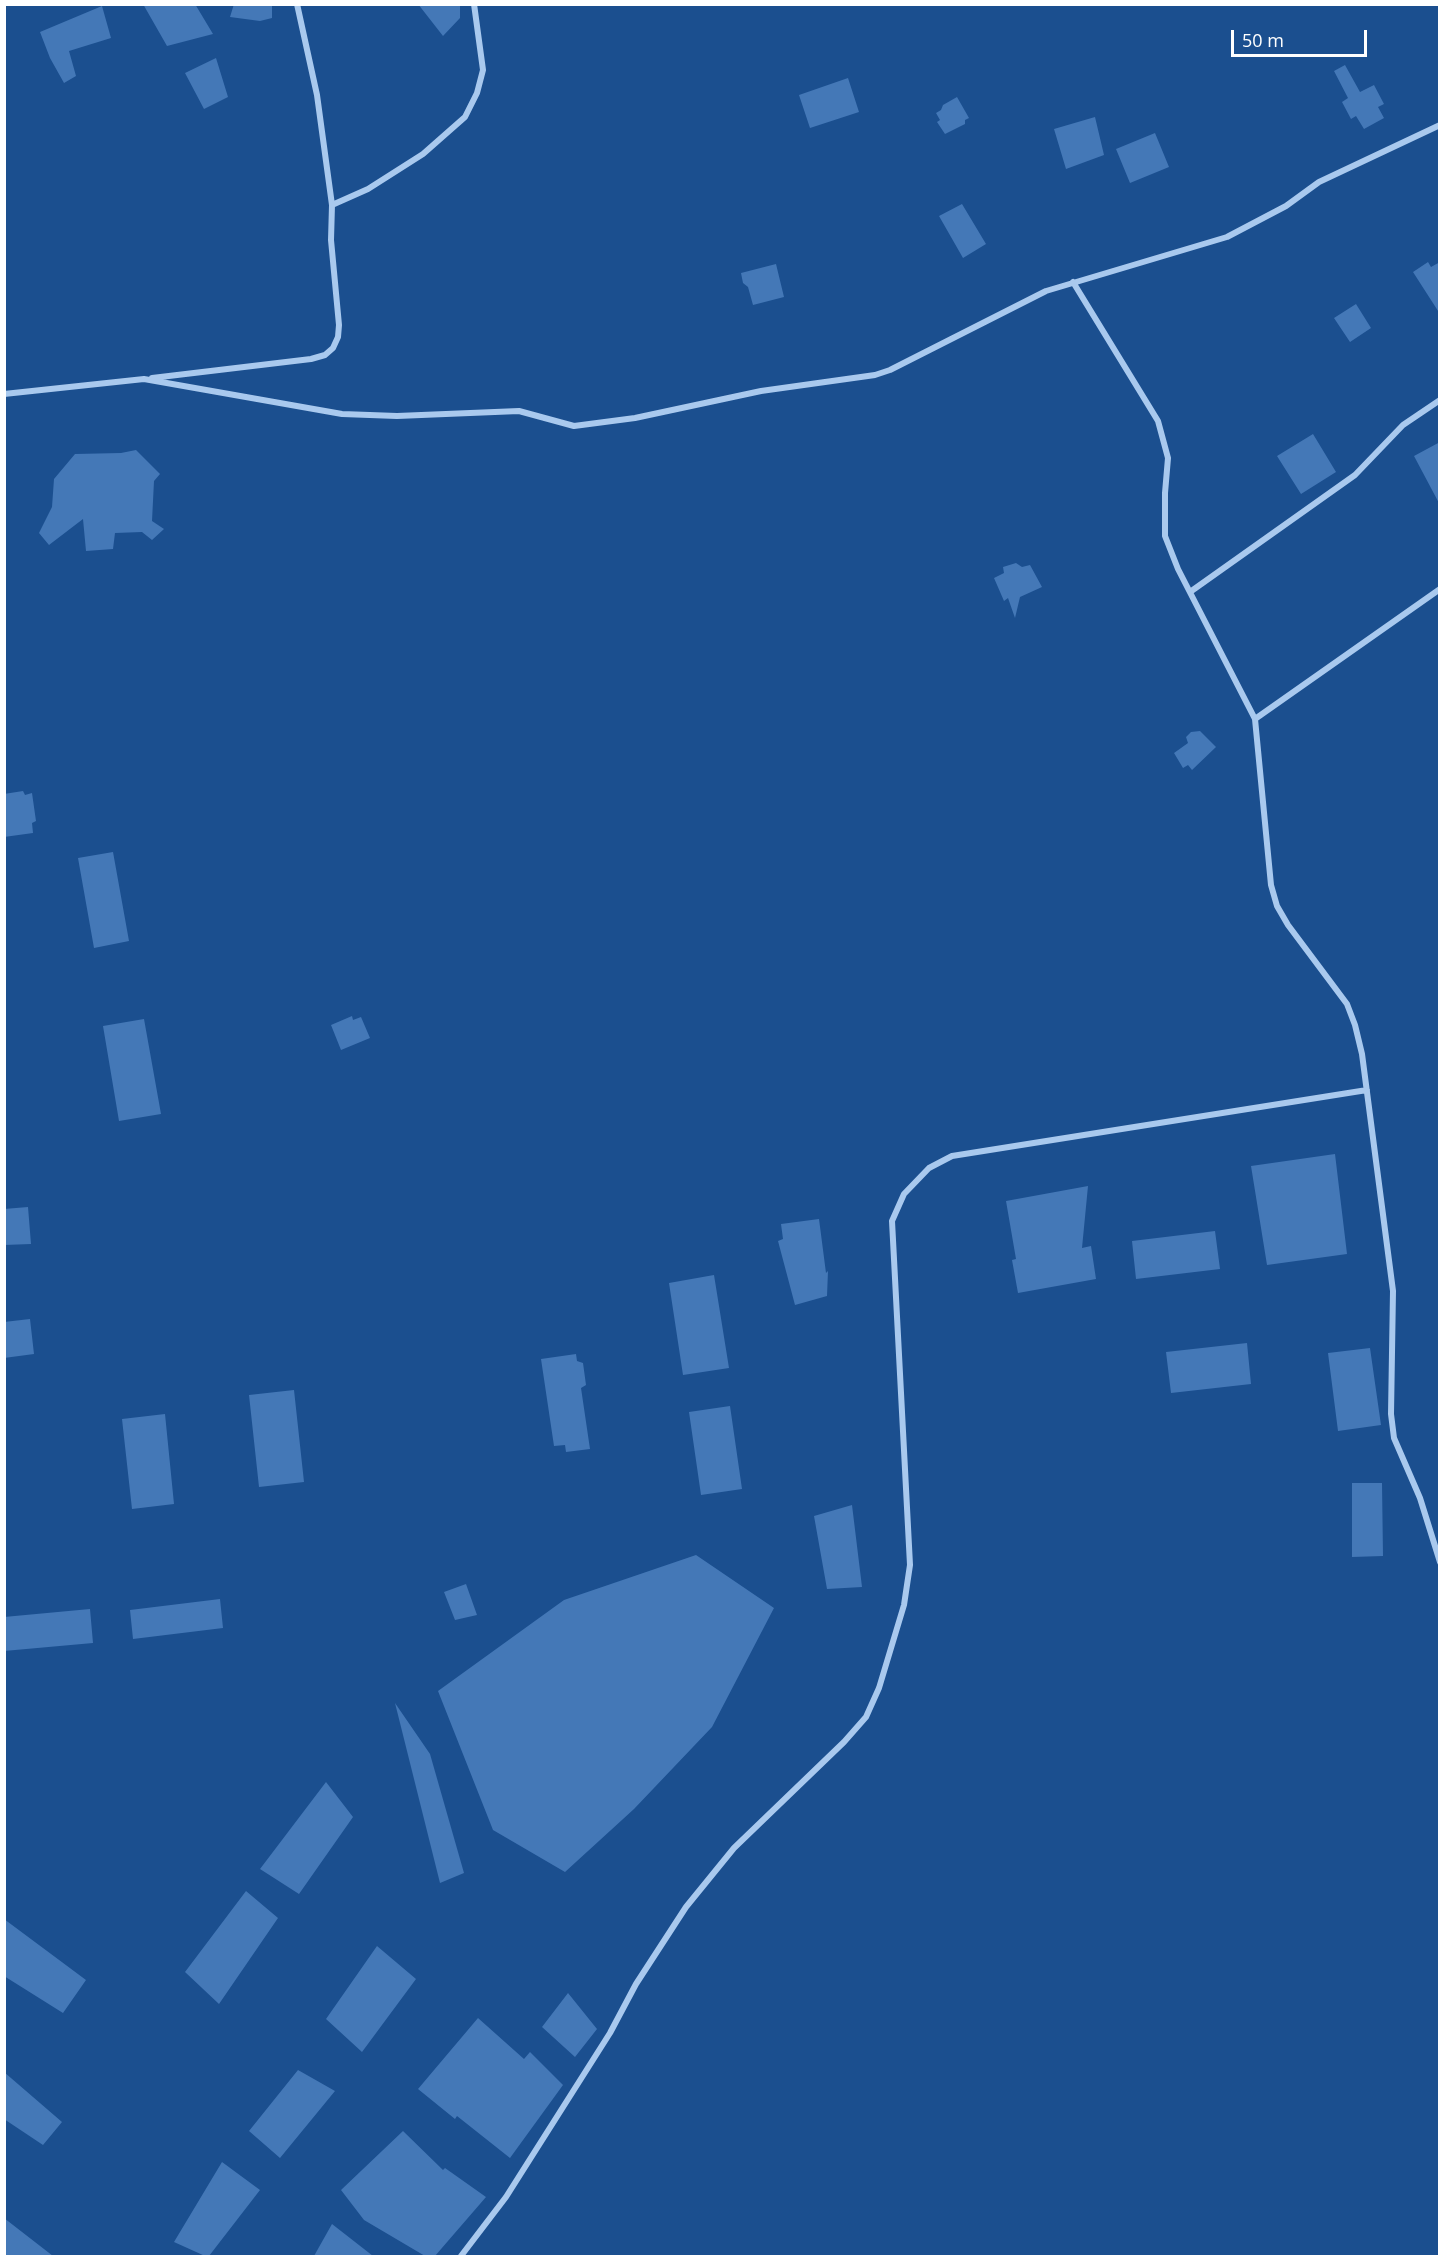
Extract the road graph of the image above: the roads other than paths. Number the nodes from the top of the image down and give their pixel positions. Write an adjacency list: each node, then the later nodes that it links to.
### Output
1 (297, 4): 4 (street)
2 (474, 4): 4 (street)
3 (1440, 125): 5 (street)
4 (332, 205): 6 (street)
5 (1073, 282): 6 (street); 10 (street)
6 (144, 379): 7 (street)
7 (4, 394)
8 (1440, 400): 10 (street)
9 (1440, 589): 11 (street)
10 (1190, 592): 11 (street)
11 (1254, 719): 12 (street)
12 (1367, 1090): 13 (street); 14 (street)
13 (1440, 1562)
14 (461, 2256)

